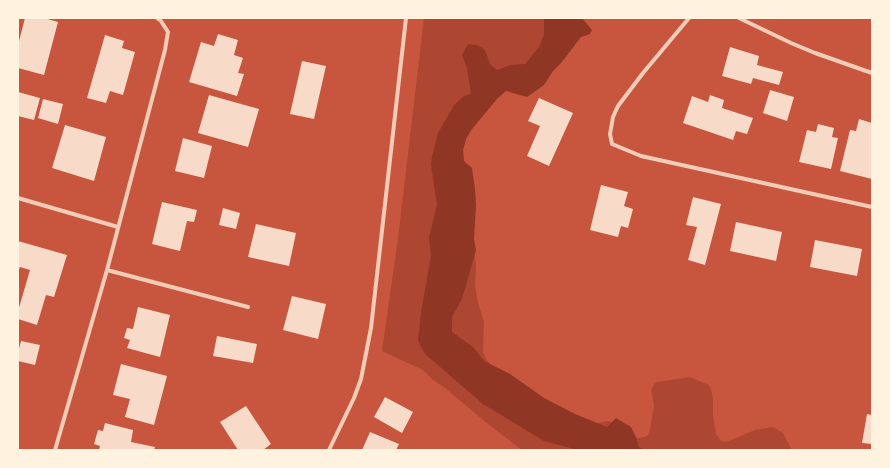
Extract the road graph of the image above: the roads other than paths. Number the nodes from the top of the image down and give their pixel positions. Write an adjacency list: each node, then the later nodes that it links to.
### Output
1 (158, 18): 8 (street)
2 (406, 18): 12 (street)
3 (689, 18): 7 (street)
4 (739, 18): 5 (street)
5 (872, 73)
6 (18, 198): 8 (street)
7 (872, 207)
8 (118, 227): 9 (street)
9 (107, 270): 10 (street); 11 (street)
10 (248, 307)
11 (55, 450)
12 (329, 450)

